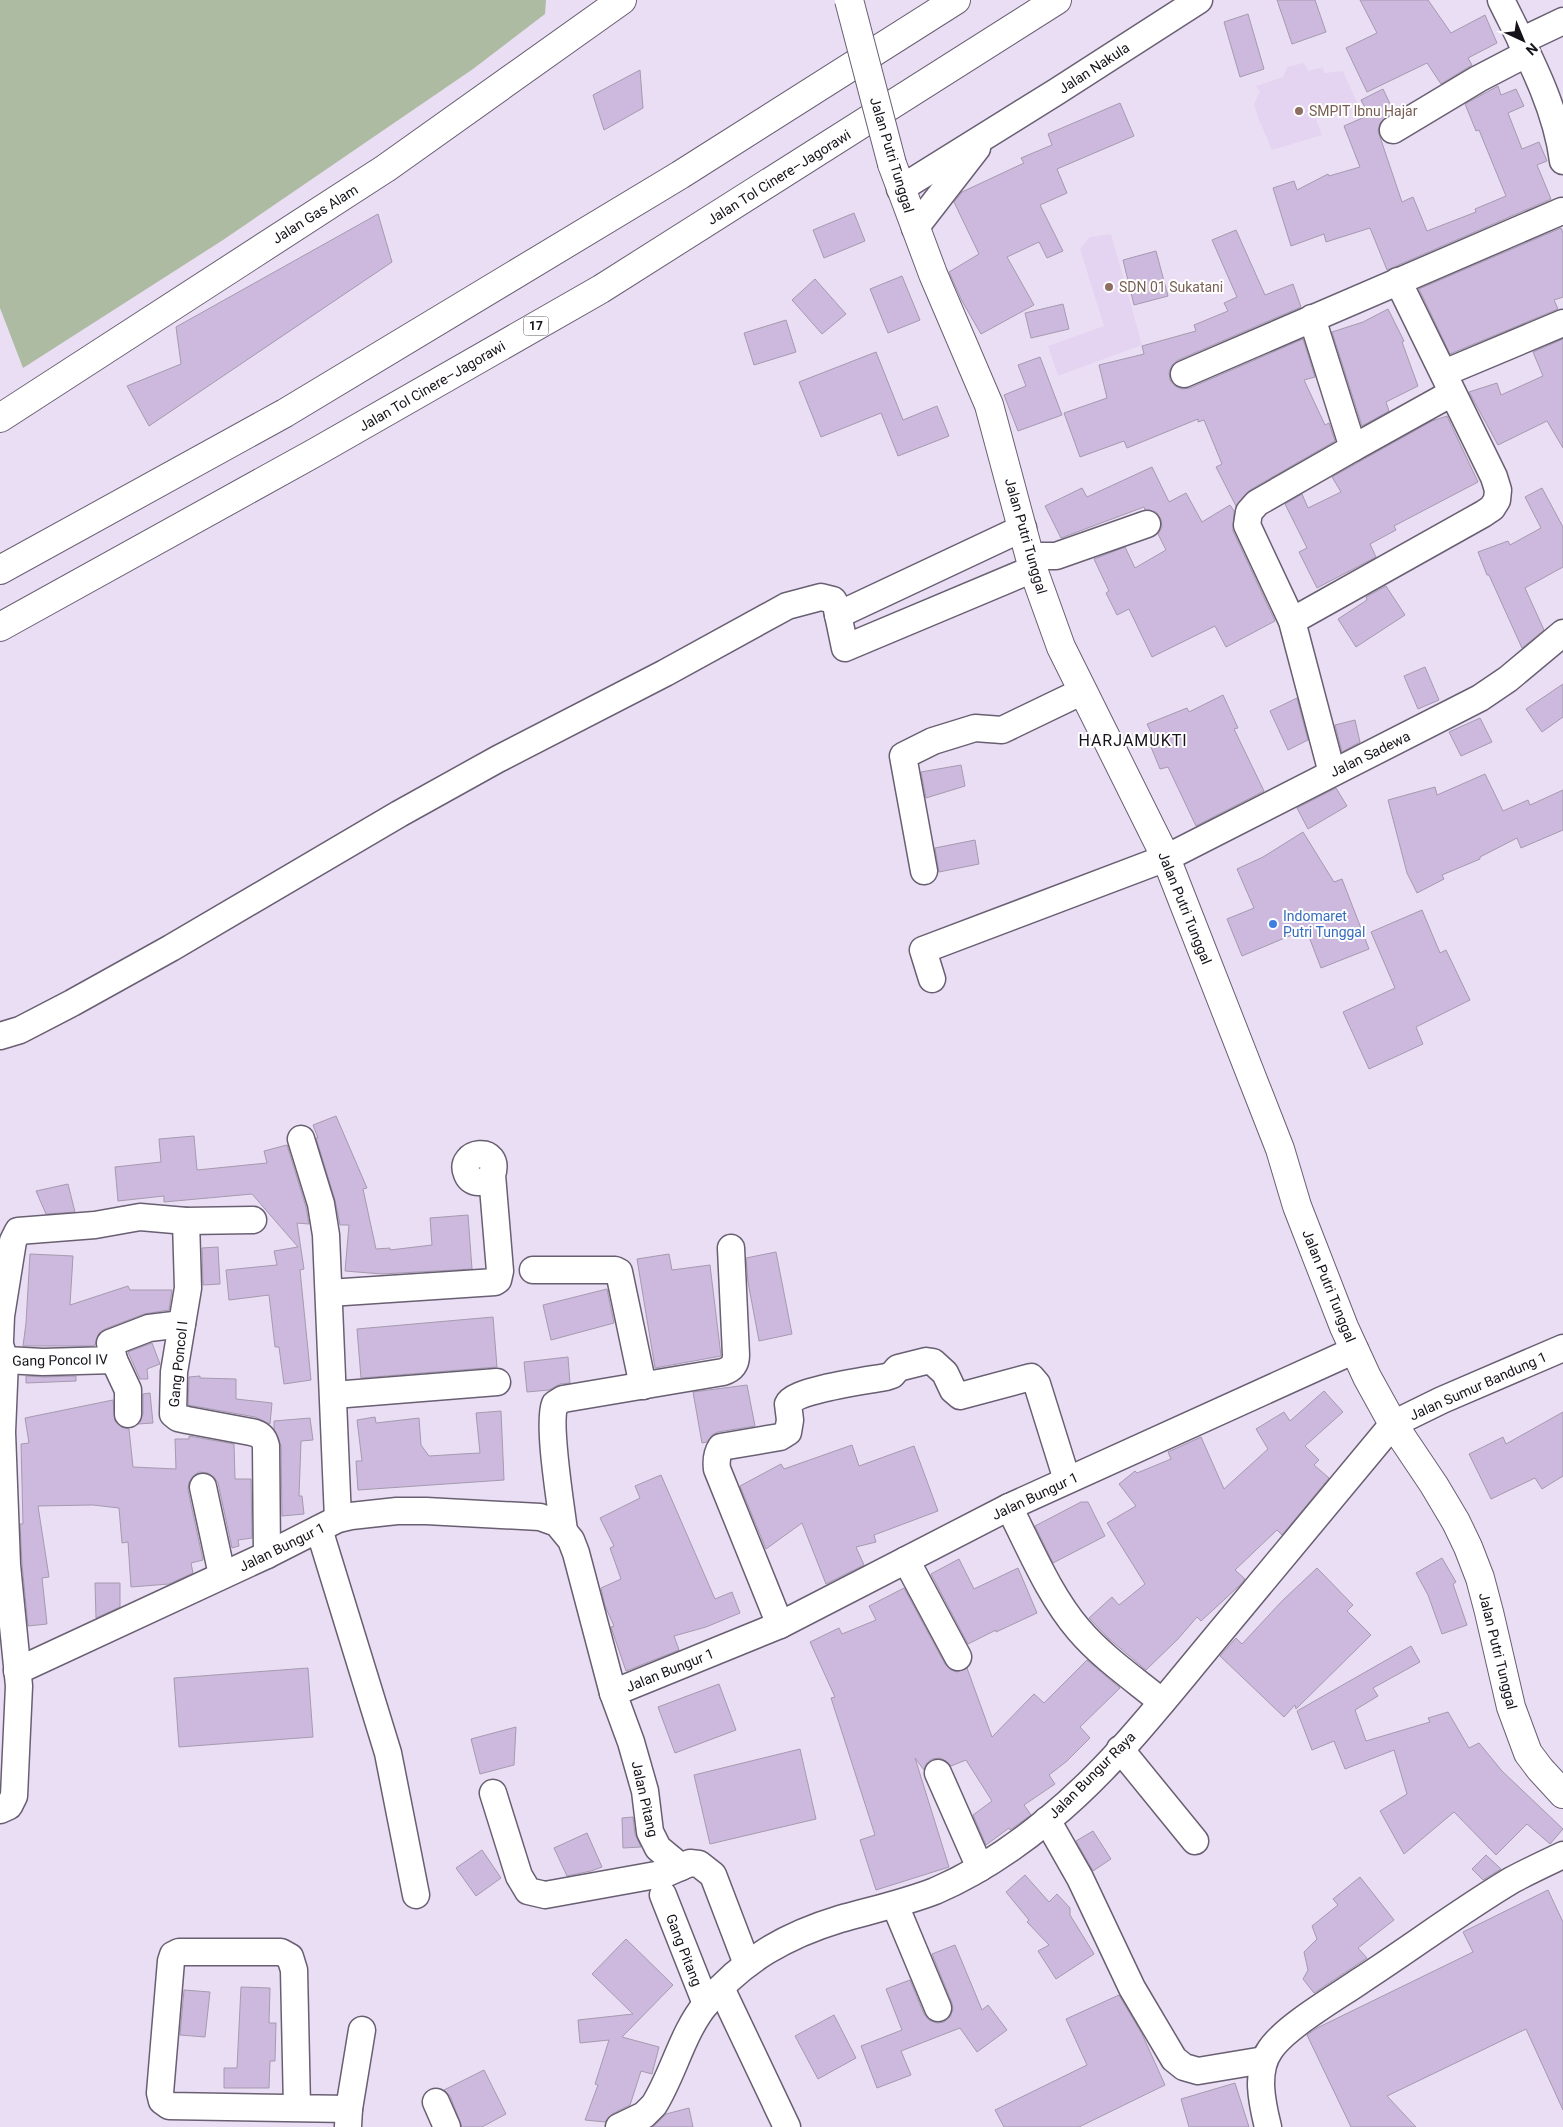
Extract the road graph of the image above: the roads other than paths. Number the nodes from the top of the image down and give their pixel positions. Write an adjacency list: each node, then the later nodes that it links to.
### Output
1 (622, 0): 20 (main road, Jalan Gas Alam)
2 (849, 0): 12 (main road, Jalan Putri Tunggal, bridge)
3 (956, 0): 25 (main road)
4 (1057, 0): 28 (main road, Jalan Tol Cinere–Jagorawi / 17)
5 (1199, 0): 10 (street, Jalan Nakula)
6 (1501, 0): 8 (street)
7 (1563, 21): 8 (street)
8 (1523, 47): 9 (street); 11 (street)
9 (1393, 130)
10 (988, 134): 12 (street, Jalan Nakula); 14 (street, Jalan Nakula)
11 (1563, 155)
12 (896, 176): 14 (main road, Jalan Putri Tunggal)
13 (1563, 206): 15 (street)
14 (915, 228): 23 (main road, Jalan Putri Tunggal)
15 (1398, 281): 16 (street); 19 (street)
16 (1312, 318): 18 (street); 21 (street)
17 (1563, 323): 19 (street)
18 (1184, 374)
19 (1448, 383): 21 (street); 27 (street)
20 (0, 418)
21 (1353, 448): 27 (street)
22 (1147, 524): 24 (street)
23 (1023, 528): 24 (main road, Jalan Putri Tunggal); 26 (street)
24 (1032, 562): 26 (street); 30 (main road, Jalan Putri Tunggal)
25 (0, 570)
26 (838, 615): 35 (street)
27 (1292, 622): 31 (street)
28 (0, 627)
29 (1563, 633): 31 (street, Jalan Sadewa)
30 (1083, 691): 32 (main road, Jalan Putri Tunggal); 33 (street)
31 (1332, 773): 32 (street, Jalan Sadewa)
32 (1166, 858): 34 (street, Jalan Sadewa); 46 (main road, Jalan Putri Tunggal)
33 (924, 871)
34 (932, 979)
35 (0, 1036)
36 (301, 1139): 42 (street)
37 (492, 1175): 42 (street)
38 (253, 1220): 39 (street)
39 (186, 1221): 43 (street, Gang Poncol I); 45 (street)
40 (732, 1248): 49 (street)
41 (533, 1270): 49 (street)
42 (329, 1293): 50 (street)
43 (182, 1324): 47 (street, Gang Poncol IV); 59 (street, Gang Poncol I)
44 (1563, 1348): 52 (street, Jalan Sumur Bandung 1)
45 (2, 1349): 47 (street, Gang Poncol IV); 53 (street)
46 (1355, 1350): 52 (main road, Jalan Putri Tunggal); 54 (street, Jalan Bungur 1)
47 (114, 1360): 51 (street)
48 (497, 1382): 50 (street)
49 (642, 1386): 58 (street)
50 (334, 1395): 57 (street)
51 (128, 1414)
52 (1393, 1424): 66 (street, Jalan Bungur Raya); 70 (main road, Jalan Putri Tunggal)
53 (1, 1432): 64 (street)
54 (1067, 1480): 56 (street, Jalan Bungur 1); 62 (street)
55 (203, 1487): 61 (street)
56 (1009, 1507): 60 (street, Jalan Bungur 1); 66 (street)
57 (329, 1524): 58 (street, Jalan Bungur 1); 59 (street, Jalan Bungur 1); 77 (street)
58 (564, 1531): 65 (street, Jalan Bungur 1)
59 (267, 1555): 61 (street, Jalan Bungur 1)
60 (902, 1562): 62 (street, Jalan Bungur 1); 63 (street)
61 (222, 1575): 64 (street, Jalan Bungur 1)
62 (780, 1625): 65 (street, Jalan Bungur 1)
63 (954, 1658)
64 (17, 1671): 71 (street)
65 (613, 1693): 75 (street, Jalan Pitang)
66 (1162, 1702): 67 (street, Jalan Bungur Raya)
67 (1120, 1750): 72 (street, Jalan Bungur Raya); 73 (street)
68 (938, 1773): 76 (street)
69 (493, 1793): 75 (street)
70 (1563, 1794)
71 (4, 1808)
72 (1047, 1820): 76 (street, Jalan Bungur Raya); 84 (street)
73 (1195, 1841)
74 (1563, 1854): 84 (street)
75 (681, 1867): 80 (street)
76 (980, 1868): 79 (street, Jalan Bungur Raya)
77 (416, 1895)
78 (663, 1896): 81 (street, Gang Pitang)
79 (895, 1906): 80 (street, Jalan Bungur Raya); 82 (street)
80 (747, 1964): 81 (street, Jalan Bungur Raya)
81 (713, 1996): 90 (street, Jalan Bungur Raya); 91 (street, Gang Pitang)
82 (938, 2008)
83 (362, 2030): 88 (street)
84 (1264, 2060): 92 (street)
85 (436, 2102): 89 (street)
86 (297, 2107): 87 (street); 87 (street); 88 (street)
87 (217, 2117)
88 (348, 2118)
89 (447, 2127)
90 (619, 2127)
91 (787, 2127)
92 (1268, 2127)

